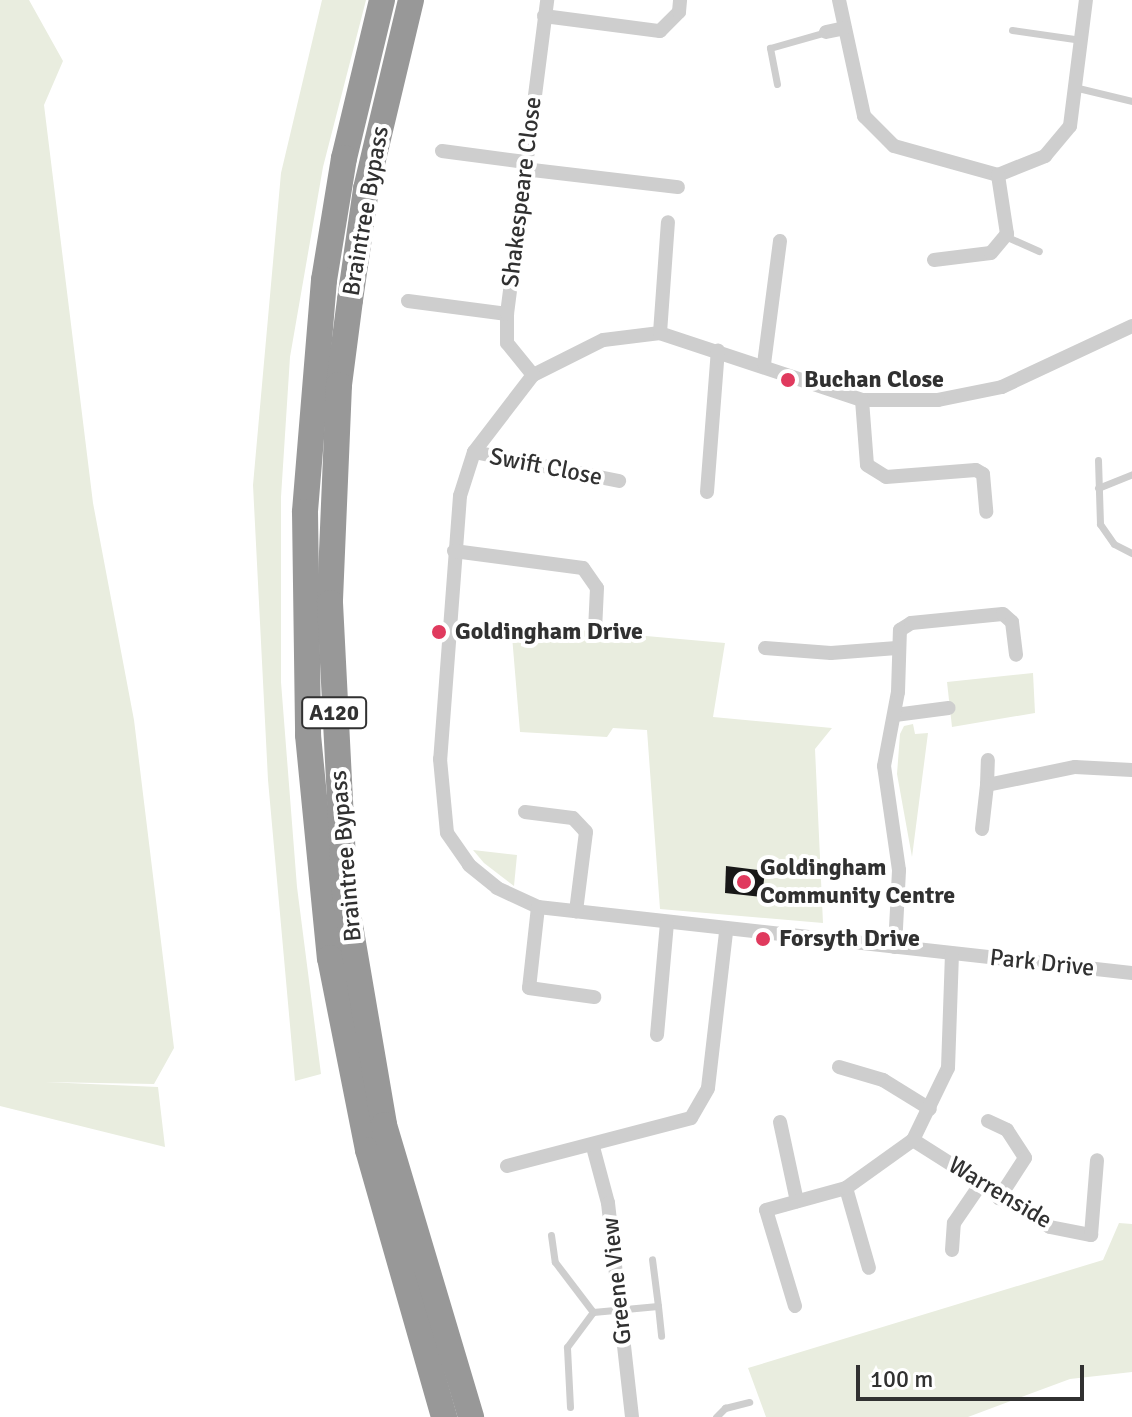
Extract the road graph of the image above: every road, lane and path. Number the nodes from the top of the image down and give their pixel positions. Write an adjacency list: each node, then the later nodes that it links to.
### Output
1 (382, 0): 84 (highway, Braintree Bypass / A120)
2 (411, 0): 85 (highway, Braintree Bypass / A120)
3 (547, 0): 7 (street, Shakespeare Close)
4 (680, 0): 7 (street)
5 (839, 0): 8 (street)
6 (1086, 0): 11 (street)
7 (544, 16): 16 (street, Shakespeare Close)
8 (845, 28): 10 (street); 17 (street)
9 (1012, 30): 11 (lane)
10 (826, 32): 12 (lane)
11 (1083, 40): 13 (street)
12 (777, 84)
13 (1078, 88): 14 (lane); 17 (street)
14 (1132, 101)
15 (442, 151): 16 (street)
16 (524, 165): 18 (street); 25 (street, Shakespeare Close)
17 (998, 175): 20 (street)
18 (678, 187)
19 (668, 222): 27 (street)
20 (1005, 236): 22 (lane); 23 (street)
21 (780, 241): 29 (street)
22 (1039, 251)
23 (934, 260)
24 (408, 301): 25 (street)
25 (507, 314): 30 (street, Shakespeare Close)
26 (1132, 326): 31 (street)
27 (660, 333): 28 (street); 30 (street)
28 (718, 350): 29 (street); 37 (street)
29 (764, 364): 31 (street)
30 (533, 375): 32 (street)
31 (862, 400): 38 (street)
32 (474, 452): 35 (street, Swift Close); 39 (street)
33 (1098, 460): 36 (lane)
34 (1132, 474): 36 (lane)
35 (619, 481)
36 (1098, 488): 40 (lane)
37 (707, 492)
38 (986, 512)
39 (454, 551): 41 (street); 52 (street)
40 (1132, 553)
41 (595, 631)
42 (765, 648): 43 (street)
43 (897, 648): 44 (street); 46 (street)
44 (1016, 655)
45 (949, 708): 46 (street)
46 (895, 715): 56 (street)
47 (988, 760): 49 (street)
48 (1132, 770): 49 (street)
49 (987, 785): 51 (street)
50 (525, 812): 53 (street)
51 (982, 829)
52 (538, 907): 53 (street); 59 (street)
53 (576, 911): 54 (street)
54 (667, 923): 55 (street); 60 (street)
55 (726, 932): 56 (street); 66 (street)
56 (895, 947): 57 (street)
57 (952, 954): 58 (street, Park Drive); 62 (street)
58 (1132, 973)
59 (594, 997)
60 (657, 1035)
61 (839, 1067): 62 (street)
62 (930, 1109): 65 (street)
63 (988, 1121): 71 (street)
64 (780, 1122): 72 (street)
65 (913, 1140): 69 (street, Warrenside); 70 (street)
66 (593, 1147): 68 (street); 79 (street, Greene View)
67 (1097, 1160): 71 (street, Warrenside)
68 (507, 1166)
69 (980, 1185): 71 (street, Warrenside); 74 (street)
70 (846, 1188): 72 (street); 76 (street)
71 (999, 1198)
72 (797, 1201): 78 (street)
73 (551, 1235): 80 (lane)
74 (952, 1250)
75 (652, 1259): 77 (lane)
76 (869, 1268)
77 (658, 1306): 79 (lane); 81 (lane)
78 (795, 1306)
79 (620, 1311): 80 (lane); 86 (street, Greene View)
80 (593, 1312): 83 (lane)
81 (661, 1336)
82 (749, 1402): 87 (lane)
83 (570, 1407)
84 (444, 1417)
85 (471, 1417)
86 (632, 1417)
87 (716, 1417)

